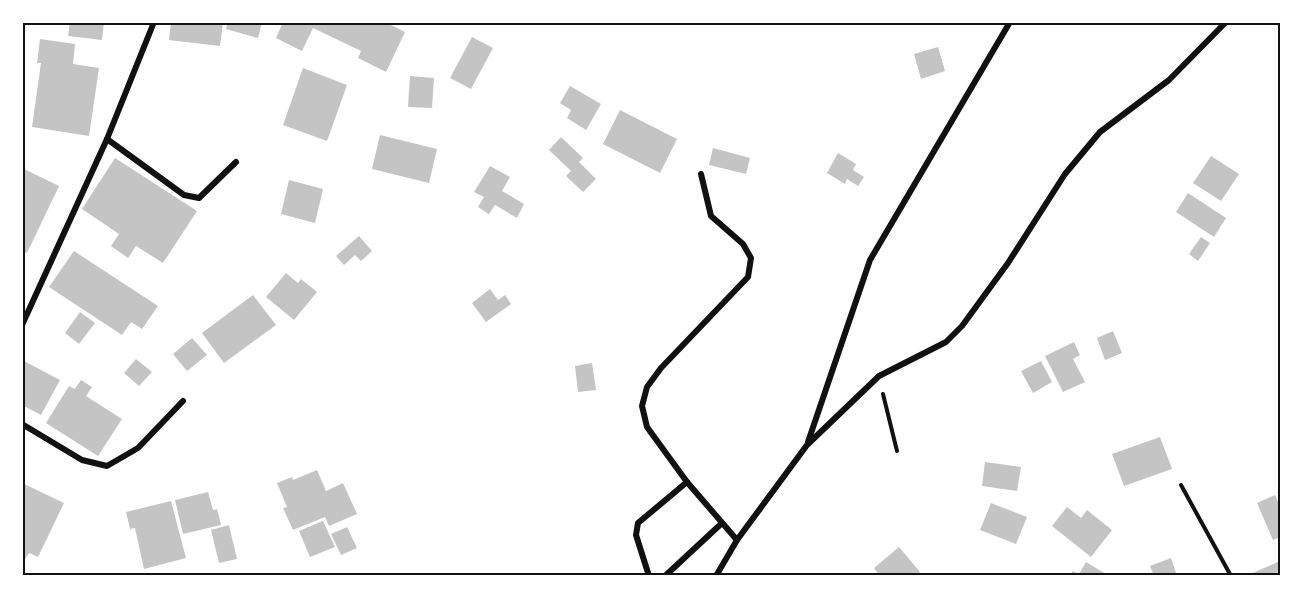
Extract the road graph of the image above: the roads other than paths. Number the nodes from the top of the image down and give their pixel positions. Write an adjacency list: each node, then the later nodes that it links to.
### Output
1 (154, 22): 4 (street)
2 (1010, 22): 10 (street)
3 (1226, 22): 10 (street)
4 (107, 139): 5 (street); 7 (street)
5 (236, 162)
6 (700, 174): 11 (street)
7 (22, 325)
8 (183, 401): 9 (street)
9 (22, 424)
10 (807, 445): 13 (street)
11 (687, 482): 12 (street); 14 (street)
12 (722, 523): 13 (street); 15 (street)
13 (737, 540): 16 (street)
14 (649, 576)
15 (665, 576)
16 (716, 576)

